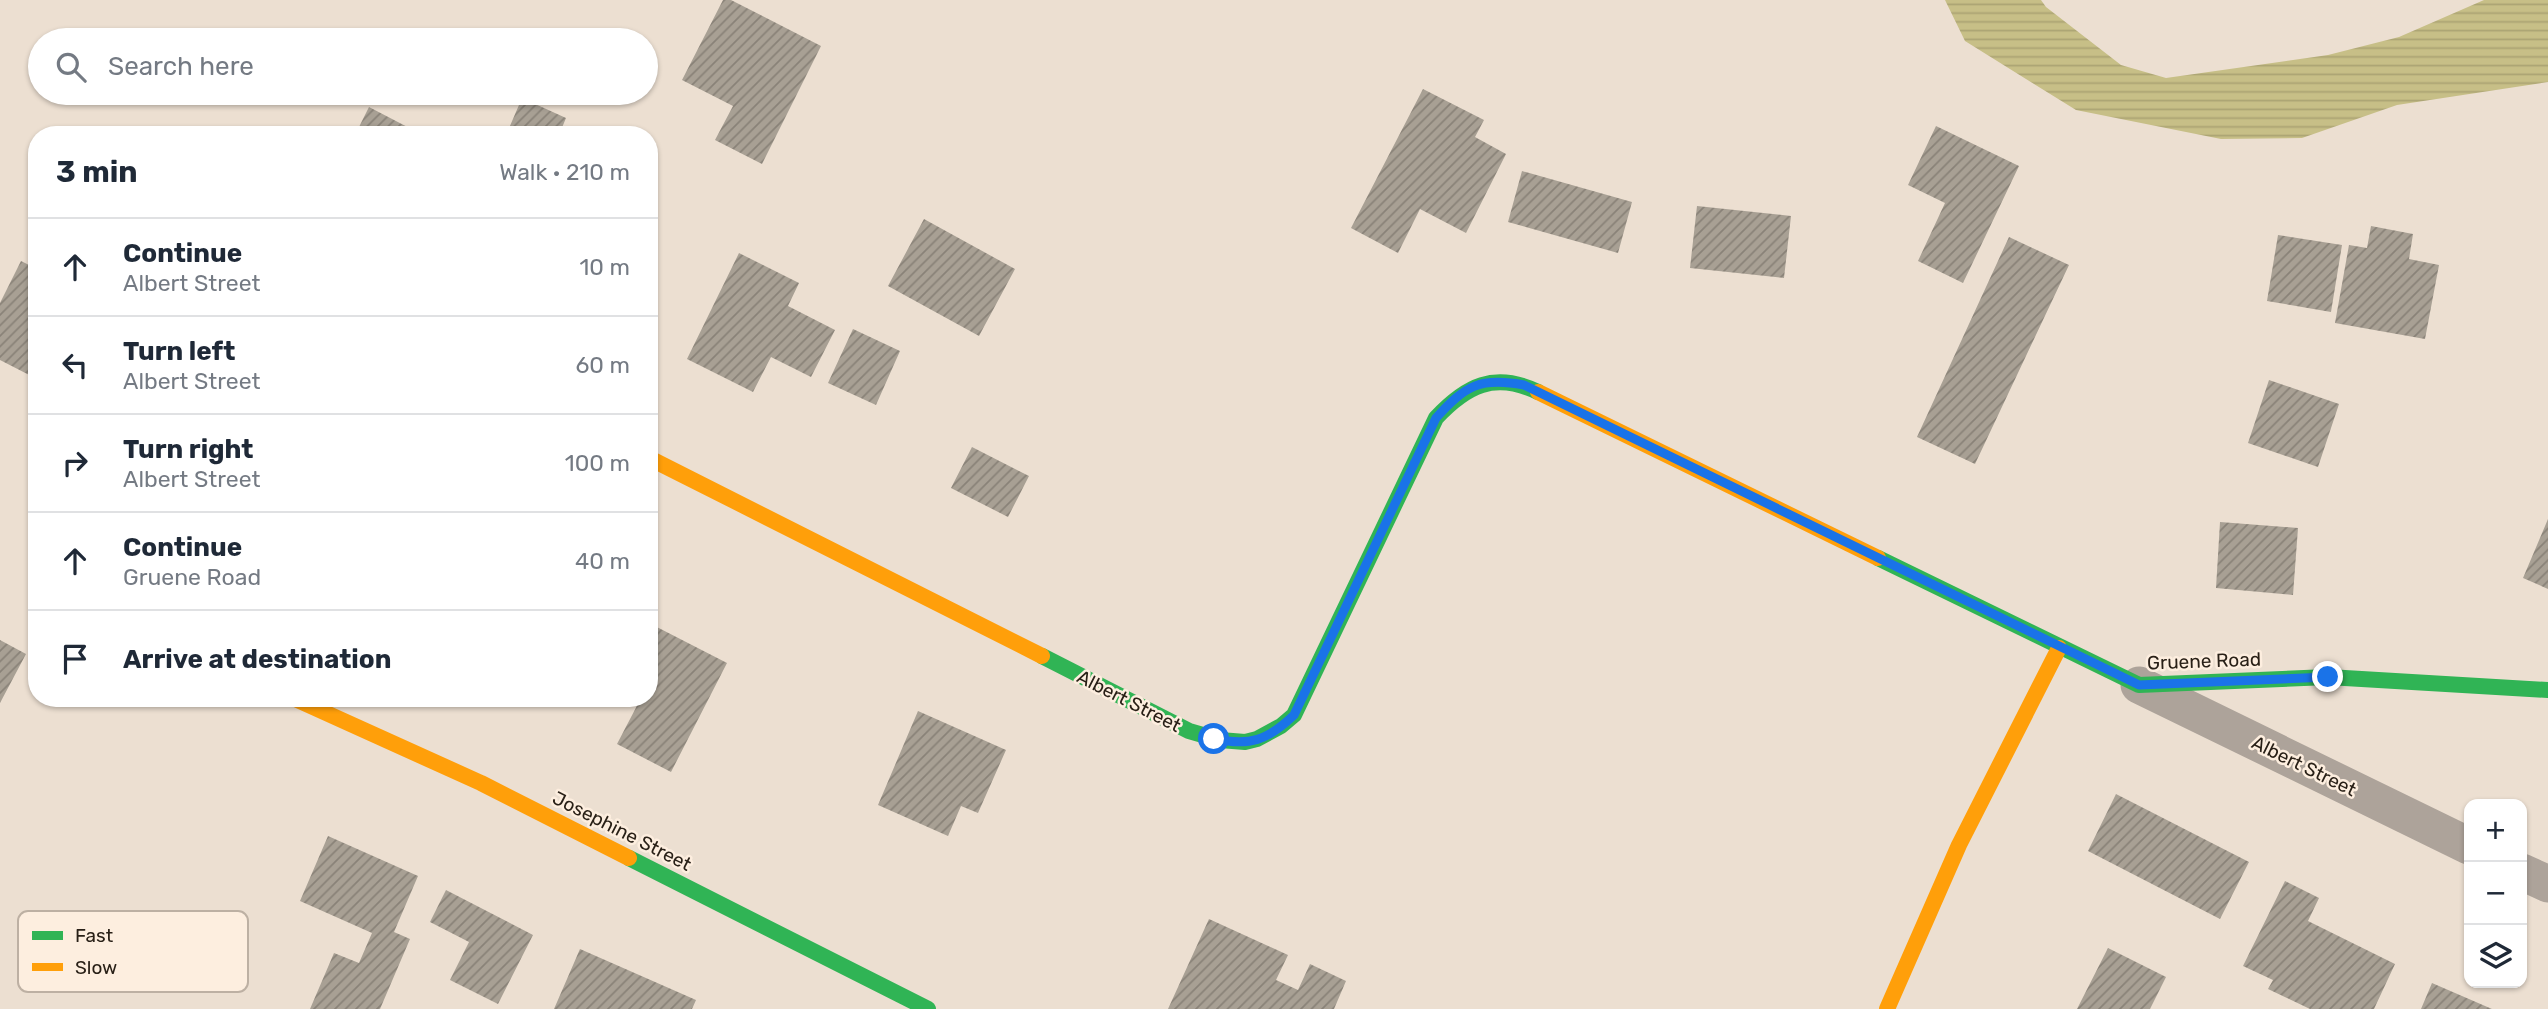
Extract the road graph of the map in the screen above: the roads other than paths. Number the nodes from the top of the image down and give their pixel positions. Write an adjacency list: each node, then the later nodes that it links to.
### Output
1 (658, 463): 2 (street, Albert Street)
2 (2059, 648): 3 (street, Gruene Road); 10 (street)
3 (2139, 685): 4 (street, Gruene Road); 6 (street, Albert Street)
4 (2548, 690)
5 (313, 707): 9 (street, Josephine Street)
6 (2464, 844)
7 (2527, 874): 8 (street)
8 (2548, 884)
9 (928, 1009)
10 (1887, 1009)

